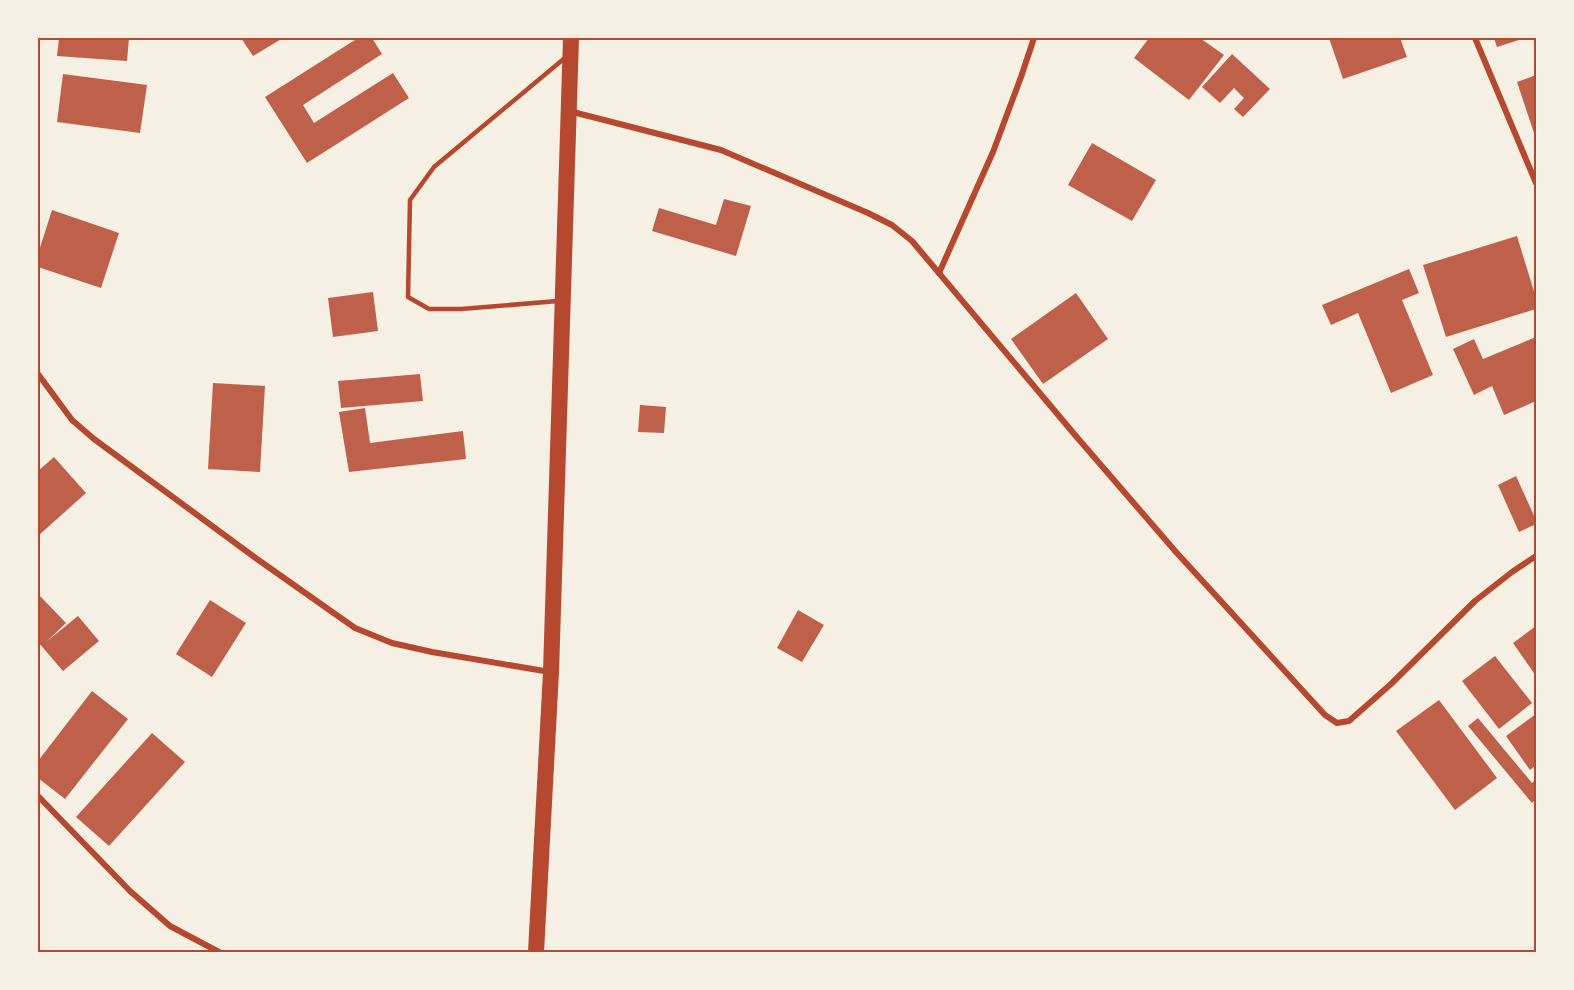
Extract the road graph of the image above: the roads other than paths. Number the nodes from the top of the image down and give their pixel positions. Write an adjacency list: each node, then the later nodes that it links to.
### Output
1 (1034, 38): 6 (street)
2 (1475, 38): 5 (street)
3 (570, 46): 4 (highway); 7 (lane)
4 (569, 110): 6 (street); 7 (highway)
5 (1536, 183)
6 (939, 273): 9 (street)
7 (562, 301): 10 (highway)
8 (38, 374): 10 (street)
9 (1536, 556)
10 (551, 672): 13 (highway)
11 (38, 796): 12 (street)
12 (219, 952)
13 (536, 952)

